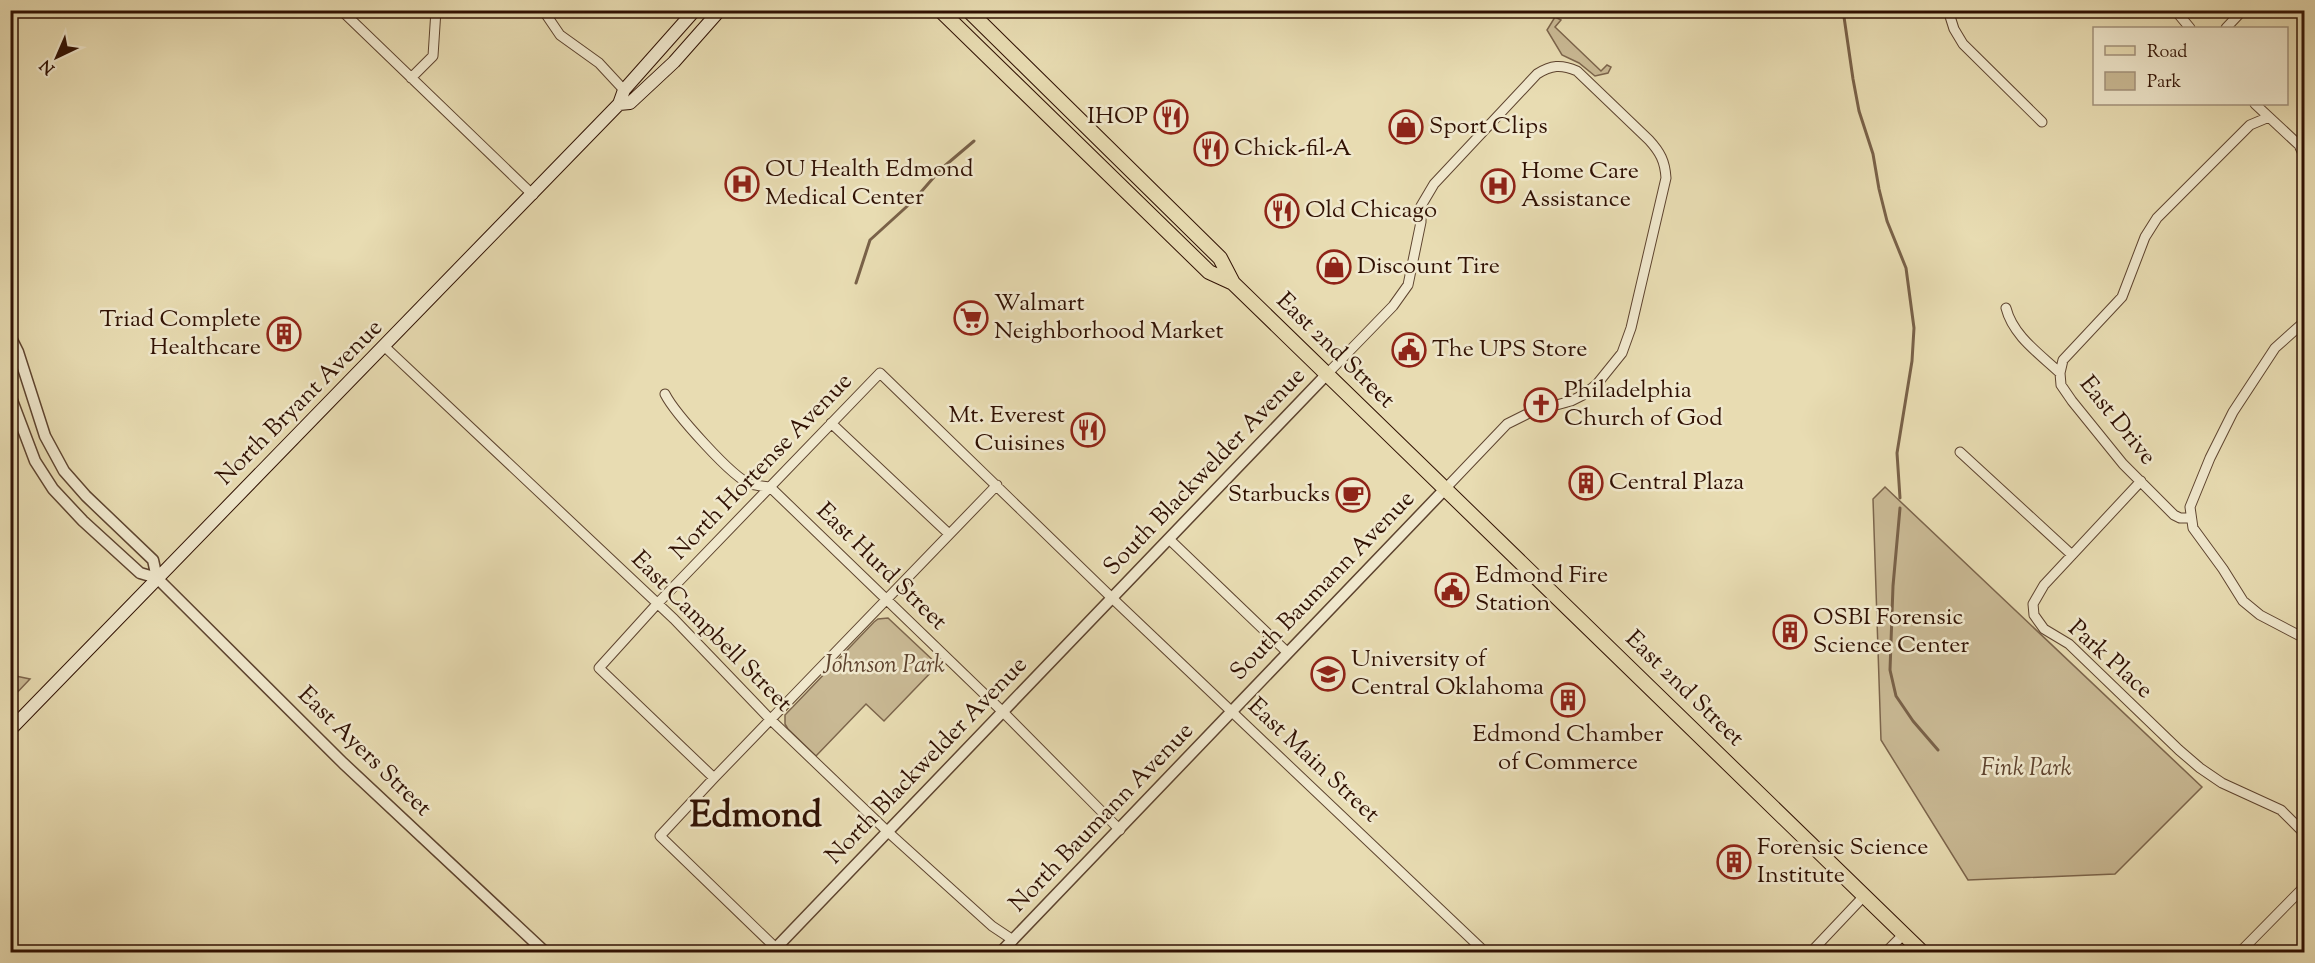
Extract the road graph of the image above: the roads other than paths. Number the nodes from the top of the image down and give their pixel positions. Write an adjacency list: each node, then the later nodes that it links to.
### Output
1 (341, 10): 15 (street)
2 (436, 10): 15 (street)
3 (543, 10): 16 (street)
4 (695, 10): 16 (main road)
5 (720, 10): 17 (main road)
6 (940, 10): 13 (main road, East 2nd Street)
7 (968, 10): 14 (main road, East 2nd Street)
8 (1948, 10): 20 (street)
9 (2175, 10): 11 (street)
10 (2243, 10): 12 (street)
11 (2189, 27)
12 (2227, 27)
13 (970, 40): 14 (main road); 24 (main road, East 2nd Street)
14 (1001, 44): 25 (main road, East 2nd Street)
15 (411, 78): 23 (street)
16 (624, 90): 17 (main road)
17 (619, 104): 23 (main road, North Bryant Avenue)
18 (2256, 105): 19 (street)
19 (2269, 117): 21 (street); 32 (street, East Drive)
20 (2042, 122)
21 (2302, 146): 22 (street)
22 (2304, 156)
23 (533, 195): 30 (main road, North Bryant Avenue)
24 (1135, 200): 25 (main road); 26 (main road, East 2nd Street)
25 (1186, 226): 26 (main road, East 2nd Street)
26 (1233, 282): 33 (main road, East 2nd Street)
27 (2006, 308): 32 (street)
28 (2304, 322): 42 (street)
29 (10, 336): 46 (street)
30 (385, 346): 46 (main road, North Bryant Avenue); 49 (street, East Campbell Street)
31 (880, 373): 36 (street, North Hortense Avenue); 39 (street, East Main Street)
32 (2060, 373): 38 (street, East Drive)
33 (1327, 375): 41 (main road, East 2nd Street); 41 (street); 44 (street, South Blackwelder Avenue)
34 (665, 394): 40 (street, East Hurd Street)
35 (10, 395): 46 (street)
36 (831, 423): 40 (street, North Hortense Avenue); 43 (street)
37 (1960, 452): 45 (street)
38 (2141, 481): 42 (street, East Drive); 45 (street, Park Place)
39 (997, 485): 43 (street); 47 (street, East Main Street)
40 (770, 486): 48 (street, East Hurd Street); 49 (street, North Hortense Avenue)
41 (1444, 489): 51 (street, South Baumann Avenue); 61 (main road, East 2nd Street)
42 (2191, 518): 50 (street)
43 (949, 534): 48 (street)
44 (1169, 539): 47 (street, South Blackwelder Avenue); 51 (street)
45 (2072, 555): 59 (street, Park Place)
46 (157, 578): 55 (main road, North Bryant Avenue); 65 (street, East Ayers Street)
47 (1112, 598): 52 (street, East Main Street); 53 (street, North Blackwelder Avenue)
48 (886, 599): 53 (street, East Hurd Street); 54 (street)
49 (657, 604): 54 (street, East Campbell Street); 56 (street, North Hortense Avenue)
50 (2304, 638)
51 (1288, 653): 52 (street, South Baumann Avenue)
52 (1232, 712): 57 (street, North Baumann Avenue); 67 (street, East Main Street)
53 (1004, 713): 57 (street, East Hurd Street); 58 (street, North Blackwelder Avenue)
54 (771, 720): 56 (street); 58 (street, East Campbell Street)
55 (10, 730)
56 (714, 778): 64 (street)
57 (1120, 830): 63 (street, North Baumann Avenue)
58 (888, 832): 63 (street, East Campbell Street); 64 (street, North Blackwelder Avenue)
59 (2304, 833)
60 (2304, 887): 71 (street)
61 (1864, 896): 62 (main road, East 2nd Street); 68 (street)
62 (1903, 935): 69 (street); 70 (main road, East 2nd Street)
63 (1013, 940): 66 (street, North Baumann Avenue)
64 (776, 951)
65 (545, 952)
66 (1001, 952)
67 (1485, 952)
68 (1811, 952)
69 (1886, 952)
70 (1922, 952)
71 (2240, 952)

